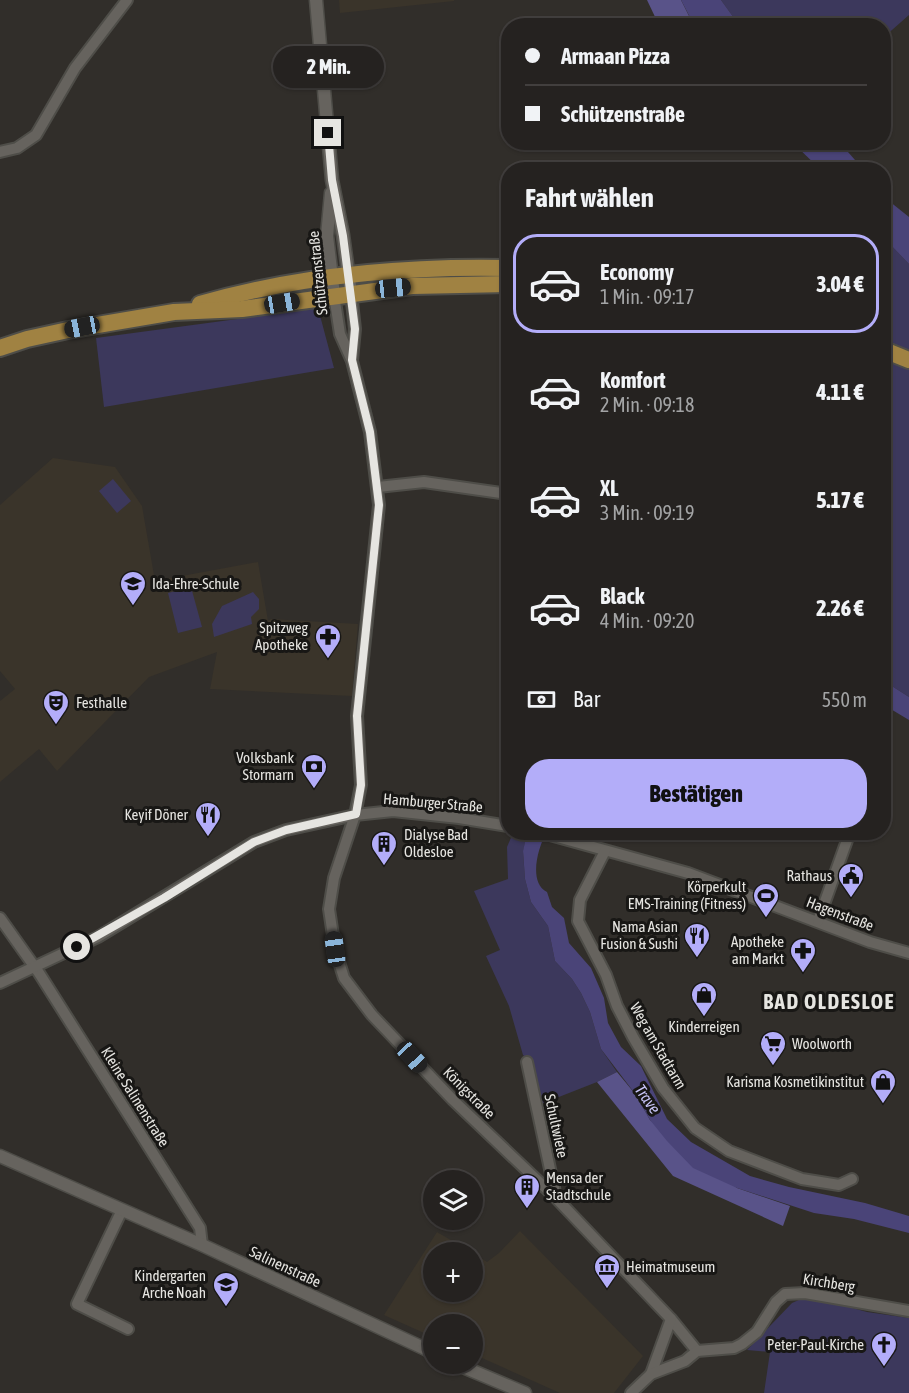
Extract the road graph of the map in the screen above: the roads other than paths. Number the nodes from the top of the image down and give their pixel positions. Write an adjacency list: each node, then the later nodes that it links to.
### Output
1 (127, 0): 3 (street)
2 (316, 0): 4 (street, Schützenstraße)
3 (0, 152)
4 (332, 180): 6 (street, Schützenstraße); 7 (street, Schützenstraße)
5 (501, 268): 6 (main road)
6 (349, 275): 7 (main road); 9 (street, Schützenstraße)
7 (332, 278): 9 (street, Schützenstraße); 10 (main road)
8 (501, 285): 9 (main road)
9 (342, 294): 10 (main road); 13 (street, Schützenstraße); 13 (street, Schützenstraße)
10 (174, 312): 11 (main road)
11 (0, 348)
12 (891, 353): 14 (main road)
13 (352, 360): 15 (street, Schützenstraße)
14 (909, 360)
15 (378, 487): 16 (street); 17 (street, Schützenstraße)
16 (501, 493)
17 (356, 814): 18 (street, Hamburger Straße); 25 (street, Hamburger Straße); 30 (street, Königstraße)
18 (501, 825)
19 (568, 840): 21 (street, Hagenstraße)
20 (847, 840): 23 (street)
21 (605, 851): 23 (street, Hagenstraße); 29 (street, Weg am Stadtarm)
22 (0, 918): 25 (street, Kleine Salinenstraße)
23 (818, 921): 24 (street, Hagenstraße)
24 (909, 953)
25 (36, 968): 26 (street, Hamburger Straße); 32 (street, Kleine Salinenstraße)
26 (0, 983)
27 (527, 1062): 30 (street, Schultwiete)
28 (0, 1156): 31 (street, Salinenstraße)
29 (852, 1179)
30 (556, 1198): 34 (street, Königstraße)
31 (122, 1210): 32 (street, Salinenstraße); 35 (street)
32 (202, 1245): 36 (street, Salinenstraße)
33 (909, 1311): 37 (street, Kirchberg)
34 (671, 1319): 37 (street); 39 (street)
35 (128, 1329)
36 (423, 1348)
37 (697, 1351): 39 (street, Kirchberg)
38 (480, 1374): 40 (street)
39 (651, 1374): 41 (street)
40 (525, 1393)
41 (631, 1393)

